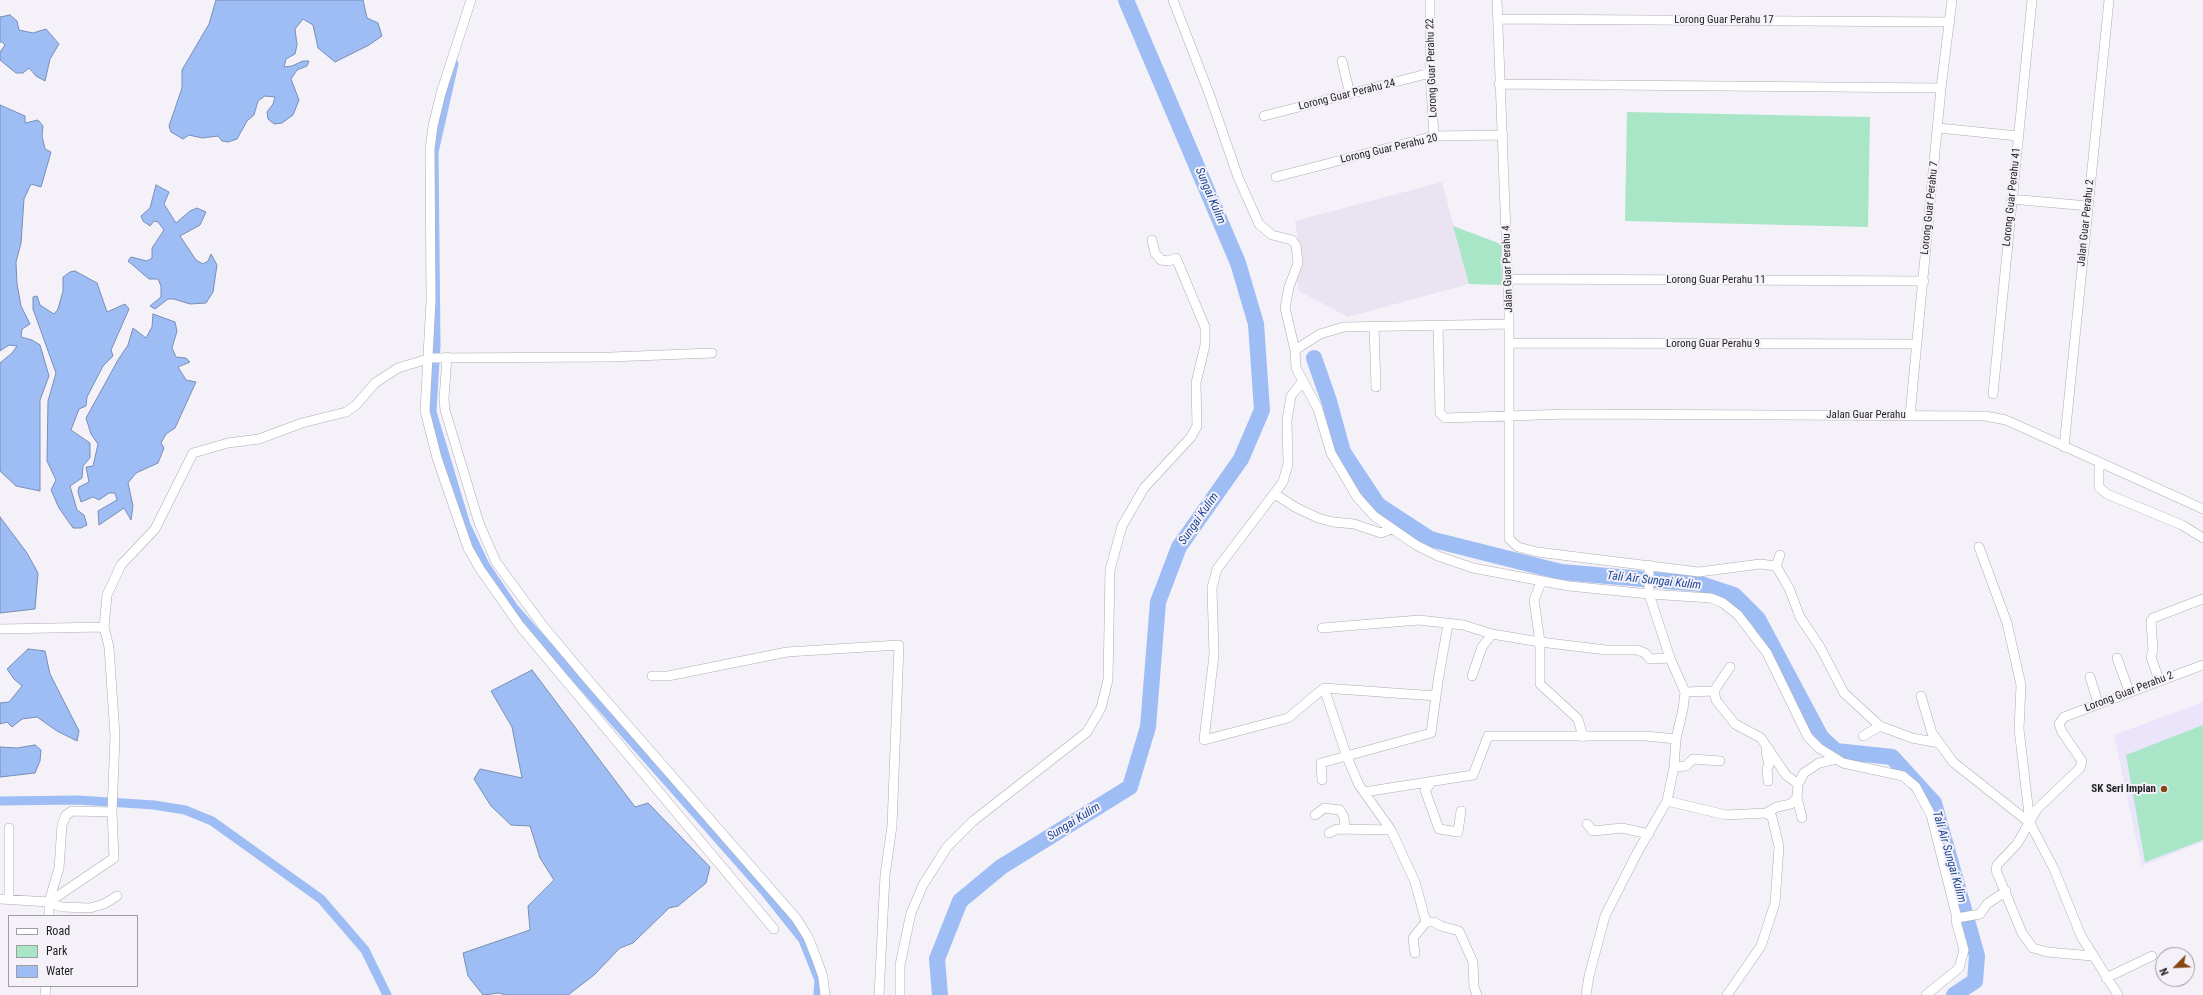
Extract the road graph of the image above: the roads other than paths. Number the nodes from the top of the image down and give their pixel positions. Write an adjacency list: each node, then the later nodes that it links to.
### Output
1 (471, 0): 34 (street)
2 (1174, 0): 31 (street)
3 (1430, 0): 11 (street, Lorong Guar Perahu 22)
4 (1497, 0): 8 (street, Jalan Guar Perahu 4)
5 (1952, 0): 9 (street, Lorong Guar Perahu 7)
6 (2032, 0): 19 (street, Lorong Guar Perahu 41)
7 (2109, 0): 22 (street, Jalan Guar Perahu 2)
8 (1498, 19): 9 (street, Lorong Guar Perahu 17); 12 (street, Jalan Guar Perahu 4)
9 (1950, 22): 13 (street, Lorong Guar Perahu 7)
10 (1342, 61): 14 (street)
11 (1430, 73): 14 (street, Lorong Guar Perahu 24); 18 (street, Lorong Guar Perahu 22)
12 (1499, 84): 13 (street); 17 (street, Jalan Guar Perahu 4)
13 (1941, 88): 16 (street, Lorong Guar Perahu 7)
14 (1350, 94): 15 (street, Lorong Guar Perahu 24)
15 (1264, 116)
16 (1938, 128): 19 (street); 25 (street, Lorong Guar Perahu 7)
17 (1503, 135): 18 (street, Lorong Guar Perahu 20); 24 (street, Jalan Guar Perahu 4)
18 (1434, 136): 20 (street, Lorong Guar Perahu 20)
19 (2018, 136): 21 (street, Lorong Guar Perahu 41)
20 (1276, 177)
21 (2011, 199): 22 (street); 37 (street, Lorong Guar Perahu 41)
22 (2088, 206): 40 (street, Jalan Guar Perahu 2)
23 (1152, 240): 117 (street)
24 (1508, 279): 25 (street, Lorong Guar Perahu 11); 26 (street, Jalan Guar Perahu 4)
25 (1924, 281): 30 (street, Lorong Guar Perahu 7)
26 (1509, 324): 27 (street); 29 (street, Jalan Guar Perahu 4)
27 (1438, 326): 28 (street); 39 (street, Jalan Guar Perahu)
28 (1374, 327): 31 (street); 36 (street)
29 (1510, 343): 30 (street, Lorong Guar Perahu 9); 39 (street, Jalan Guar Perahu 4)
30 (1916, 344): 38 (street, Lorong Guar Perahu 7)
31 (1295, 350): 35 (street)
32 (712, 353): 33 (street)
33 (446, 357): 34 (street); 115 (street)
34 (429, 358): 54 (street); 110 (street)
35 (1302, 382): 42 (street); 44 (street)
36 (1376, 387)
37 (1993, 394)
38 (1910, 415): 39 (street, Jalan Guar Perahu); 40 (street, Jalan Guar Perahu)
39 (1510, 416): 49 (street, Jalan Guar Perahu 4)
40 (2064, 447): 41 (street, Jalan Guar Perahu)
41 (2099, 462): 43 (street, Jalan Guar Perahu); 45 (street)
42 (1275, 494): 44 (street); 67 (street)
43 (2203, 509)
44 (1391, 529): 50 (street)
45 (2203, 538)
46 (1978, 547): 96 (street)
47 (1780, 555): 48 (street)
48 (1776, 566): 49 (street); 74 (street)
49 (1650, 568): 51 (street)
50 (1544, 581): 51 (street); 58 (street)
51 (1649, 593): 59 (street); 81 (street)
52 (2203, 599): 66 (street)
53 (1448, 624): 55 (street); 57 (street); 71 (street)
54 (104, 627): 56 (street); 91 (street)
55 (1322, 628)
56 (0, 629)
57 (1492, 634): 58 (street); 64 (street)
58 (1540, 642): 59 (street); 76 (street)
59 (1670, 658): 70 (street)
60 (2117, 658): 69 (street)
61 (2203, 665): 66 (street, Lorong Guar Perahu 2)
62 (1730, 667): 68 (street)
63 (652, 676): 116 (street)
64 (1472, 676)
65 (2090, 677): 73 (street)
66 (2159, 680): 69 (street, Lorong Guar Perahu 2)
67 (1324, 688): 71 (street); 80 (street)
68 (1714, 691): 70 (street); 77 (street)
69 (2129, 691): 73 (street, Lorong Guar Perahu 2)
70 (1685, 692): 78 (street)
71 (1436, 696): 80 (street)
72 (1920, 696): 79 (street)
73 (2098, 703): 96 (street, Lorong Guar Perahu 2)
74 (1880, 726): 75 (street); 79 (street)
75 (1863, 736)
76 (1583, 737): 78 (street); 85 (street)
77 (1761, 738): 86 (street); 87 (street)
78 (1676, 739): 83 (street)
79 (1939, 743): 96 (street)
80 (1347, 757): 84 (street); 88 (street)
81 (1837, 759): 87 (street); 108 (street)
82 (1720, 762): 83 (street)
83 (1674, 767): 90 (street)
84 (1322, 780)
85 (1433, 781): 88 (street); 92 (street)
86 (1768, 781)
87 (1798, 784): 89 (street)
88 (1364, 792): 100 (street)
89 (1797, 797): 93 (street); 95 (street)
90 (1667, 801): 93 (street); 102 (street)
91 (112, 811): 106 (street); 106 (street)
92 (1461, 811)
93 (1766, 812): 120 (street)
94 (1315, 815): 99 (street)
95 (1802, 818)
96 (2030, 823): 103 (street); 112 (street)
97 (1587, 824): 102 (street)
98 (9, 828): 105 (street)
99 (1345, 829): 100 (street); 101 (street)
100 (1391, 830): 109 (street)
101 (1329, 833)
102 (1649, 834): 119 (street)
103 (2006, 891): 108 (street); 112 (street)
104 (117, 896): 106 (street)
105 (5, 899): 106 (street)
106 (49, 902): 107 (street)
107 (49, 915)
108 (1959, 918): 121 (street)
109 (1426, 922): 111 (street); 118 (street)
110 (774, 929)
111 (1414, 953)
112 (2092, 956): 114 (street)
113 (2152, 956): 114 (street)
114 (2106, 978): 122 (street)
115 (825, 995)
116 (878, 995)
117 (900, 995)
118 (1477, 995)
119 (1586, 995)
120 (1727, 995)
121 (1926, 995)
122 (2118, 995)

